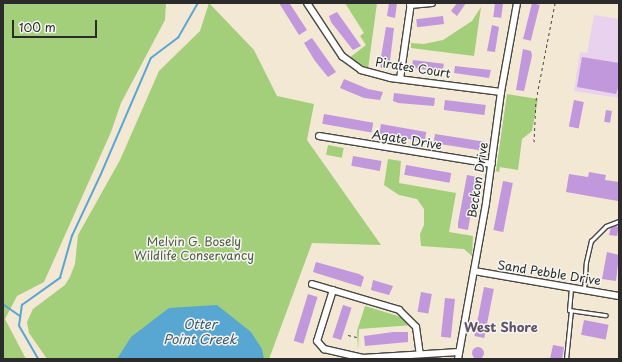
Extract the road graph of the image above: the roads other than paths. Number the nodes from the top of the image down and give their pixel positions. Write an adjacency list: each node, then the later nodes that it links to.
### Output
1 (307, 3): 5 (street, Pirates Court)
2 (432, 3): 4 (street)
3 (517, 3): 6 (street, Beckon Drive)
4 (410, 4): 5 (street)
5 (400, 79): 6 (street, Pirates Court)
6 (501, 92): 8 (street, Beckon Drive)
7 (320, 136): 8 (street, Agate Drive)
8 (492, 164): 10 (street, Beckon Drive)
9 (619, 221): 14 (lane)
10 (474, 272): 12 (street, Sand Pebble Drive); 18 (street, Beckon Drive)
11 (312, 284): 13 (street)
12 (571, 288): 14 (street, Sand Pebble Drive); 16 (lane)
13 (333, 290): 19 (street); 19 (street)
14 (584, 290): 15 (street, Sand Pebble Drive)
15 (619, 296)
16 (571, 310): 17 (lane); 21 (lane)
17 (606, 316)
18 (459, 352): 19 (street); 20 (street, Beckon Drive)
19 (420, 354)
20 (458, 359)
21 (566, 359)

